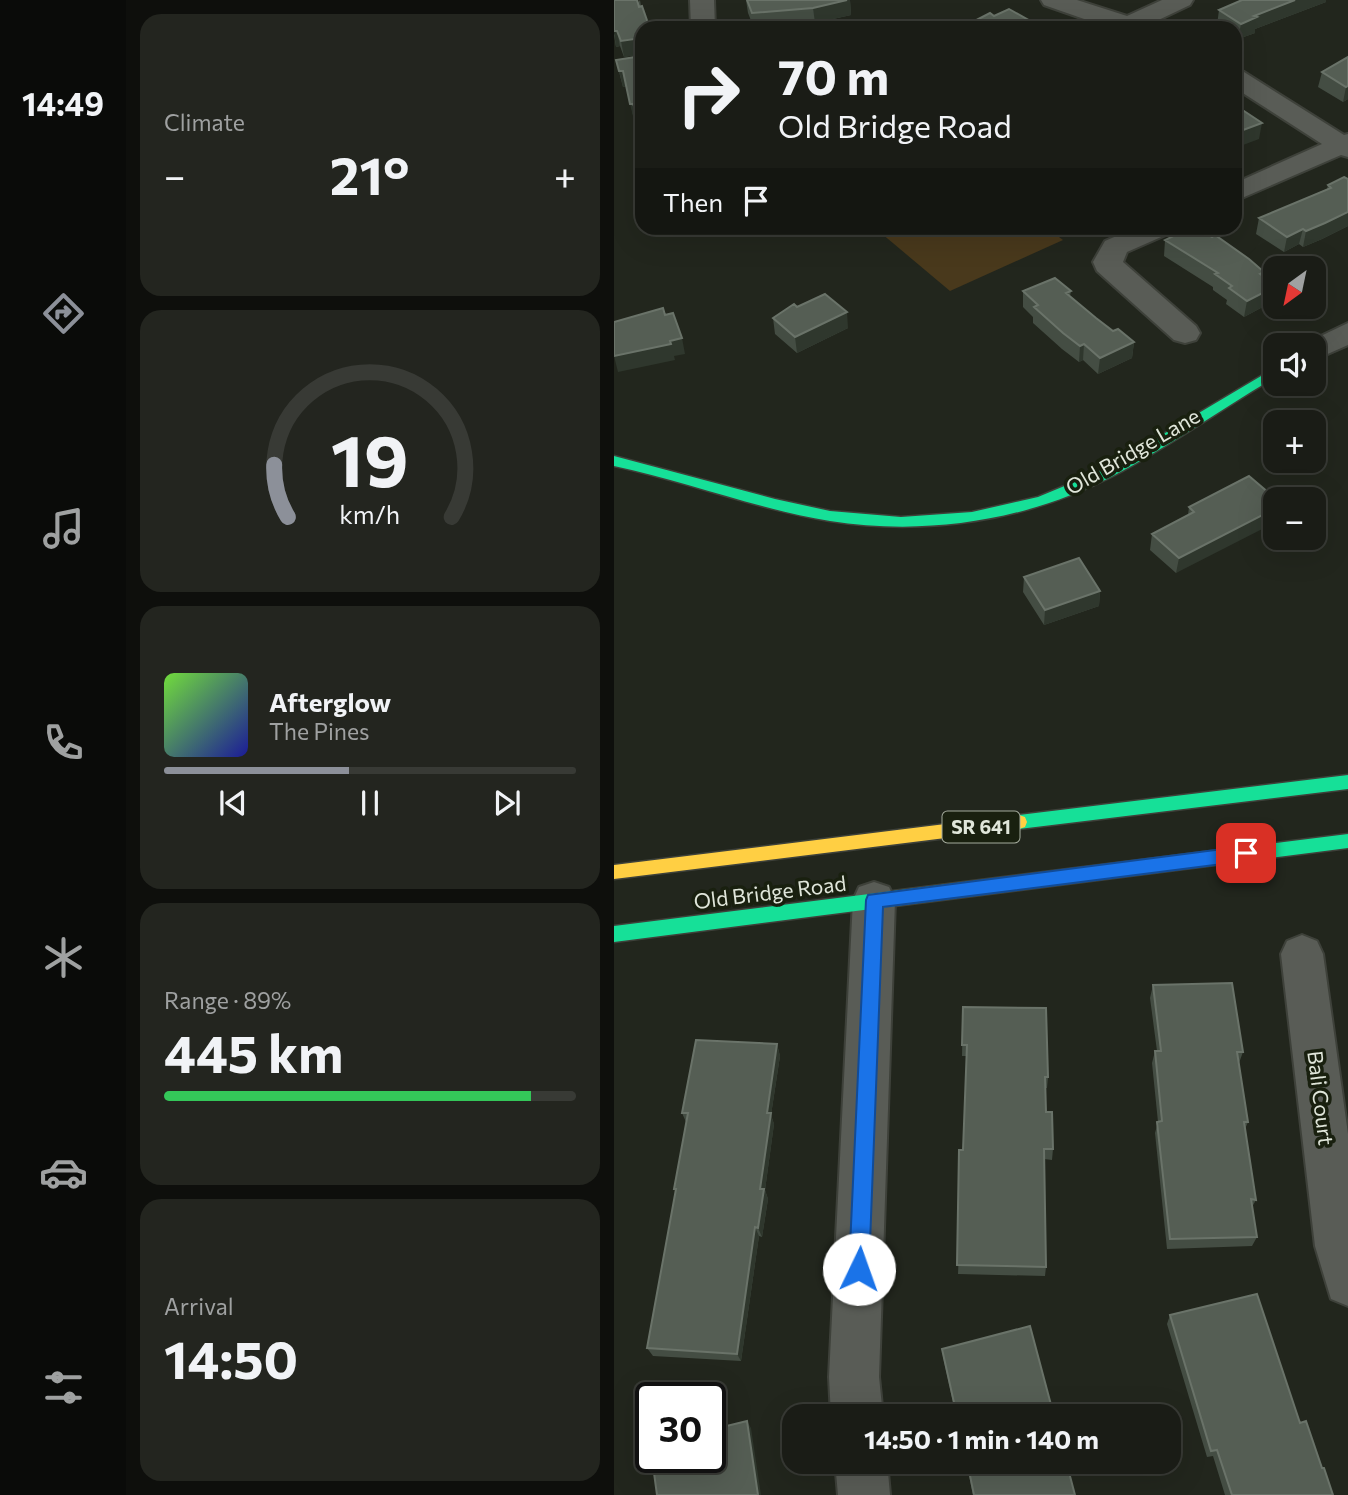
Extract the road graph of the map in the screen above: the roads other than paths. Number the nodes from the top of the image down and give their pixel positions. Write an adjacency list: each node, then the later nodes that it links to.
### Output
1 (702, 0): 4 (street)
2 (1053, 0): 5 (street)
3 (1181, 0): 6 (street)
4 (703, 21)
5 (1113, 21)
6 (1141, 21)
7 (1242, 81): 8 (street)
8 (1346, 145): 9 (street)
9 (1242, 189)
10 (1142, 235): 11 (street)
11 (1185, 333)
12 (1348, 333): 13 (street)
13 (1326, 344)
14 (1263, 378): 15 (main road, Old Bridge Lane)
15 (614, 461)
16 (1348, 782): 18 (main road, Old Bridge Road / SR 641)
17 (1348, 841): 19 (main road, Old Bridge Road)
18 (614, 872)
19 (874, 900): 20 (main road, Old Bridge Road); 23 (street)
20 (614, 934)
21 (1302, 954): 22 (street, Bali Court)
22 (1348, 1282)
23 (856, 1404)
24 (862, 1474): 25 (street)
25 (864, 1495)

